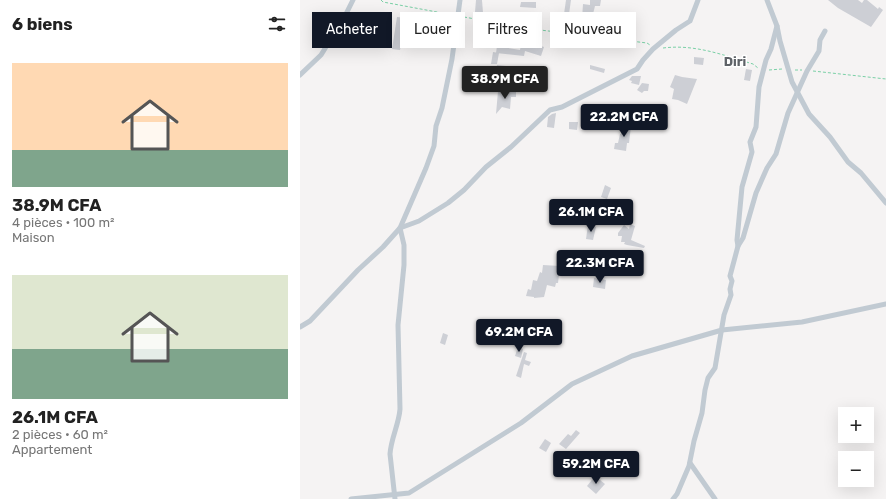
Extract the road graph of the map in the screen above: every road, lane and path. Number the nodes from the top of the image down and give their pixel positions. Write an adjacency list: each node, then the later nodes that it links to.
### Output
1 (353, 0): 16 (street)
2 (381, 0): 6 (path)
3 (460, 0): 7 (street)
4 (698, 0): 12 (street)
5 (767, 0): 9 (street)
6 (439, 12)
7 (458, 12)
8 (465, 17): 12 (path)
9 (777, 26): 13 (street); 15 (street)
10 (825, 31): 14 (street)
11 (454, 48): 20 (street)
12 (653, 49): 15 (path); 20 (street)
13 (788, 70): 14 (path); 15 (path); 18 (street)
14 (807, 71): 17 (path); 18 (street)
15 (763, 72): 21 (street)
16 (300, 75)
17 (886, 79)
18 (798, 92): 19 (street); 21 (street)
19 (886, 203)
20 (400, 228): 23 (street); 26 (street)
21 (738, 246): 24 (street)
22 (886, 304): 24 (street)
23 (300, 327)
24 (722, 330): 25 (street); 26 (street)
25 (690, 463): 28 (street); 29 (street)
26 (395, 497): 27 (street)
27 (351, 499)
28 (673, 499)
29 (715, 499)

